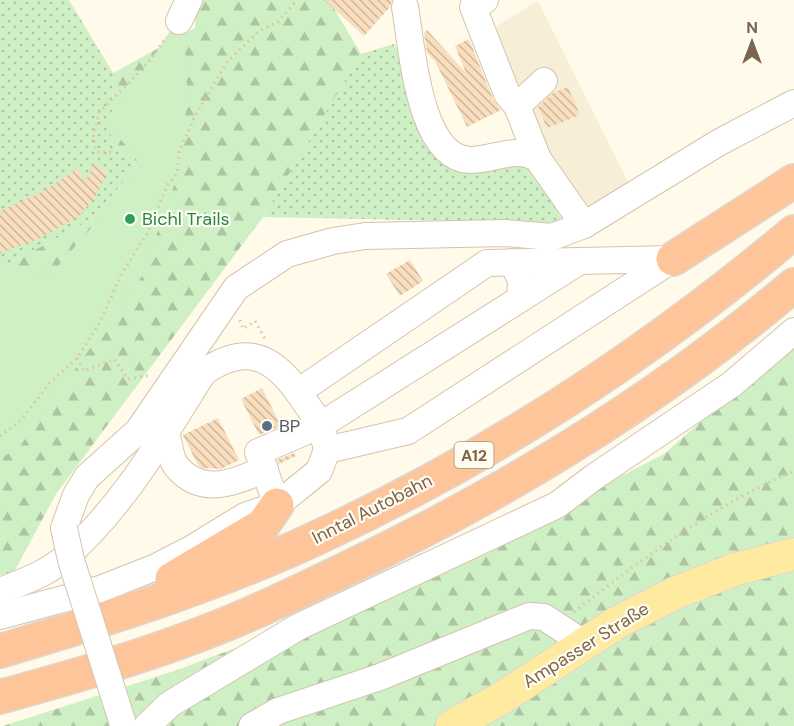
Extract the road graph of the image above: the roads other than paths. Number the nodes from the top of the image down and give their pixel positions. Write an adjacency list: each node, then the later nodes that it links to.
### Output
1 (485, 0): 5 (lane)
2 (405, 7): 6 (lane)
3 (544, 81): 5 (lane)
4 (794, 103): 8 (lane)
5 (517, 106): 6 (lane)
6 (538, 159): 8 (lane)
7 (794, 181): 11 (highway)
8 (584, 225): 10 (lane)
9 (794, 232): 25 (highway, Inntal Autobahn / A12)
10 (521, 234): 13 (lane); 30 (lane, bridge)
11 (673, 259): 12 (lane); 20 (lane)
12 (581, 261): 13 (lane); 15 (lane)
13 (517, 262): 15 (lane); 17 (lane)
14 (794, 285): 29 (highway, A12)
15 (520, 299): 18 (lane)
16 (794, 331): 30 (lane)
17 (298, 392): 18 (lane); 19 (lane)
18 (321, 425): 20 (lane); 21 (lane)
19 (166, 431): 21 (lane); 24 (lane)
20 (327, 450): 22 (lane)
21 (264, 469): 22 (lane)
22 (277, 505): 25 (highway); 26 (lane)
23 (794, 554): 27 (main road, Ampasser Straße)
24 (0, 591)
25 (119, 615): 28 (highway, Inntal Autobahn / A12)
26 (0, 616)
27 (576, 638): 31 (lane); 32 (main road, Ampasser Straße)
28 (0, 651)
29 (0, 697)
30 (131, 725)
31 (252, 726)
32 (452, 726)

